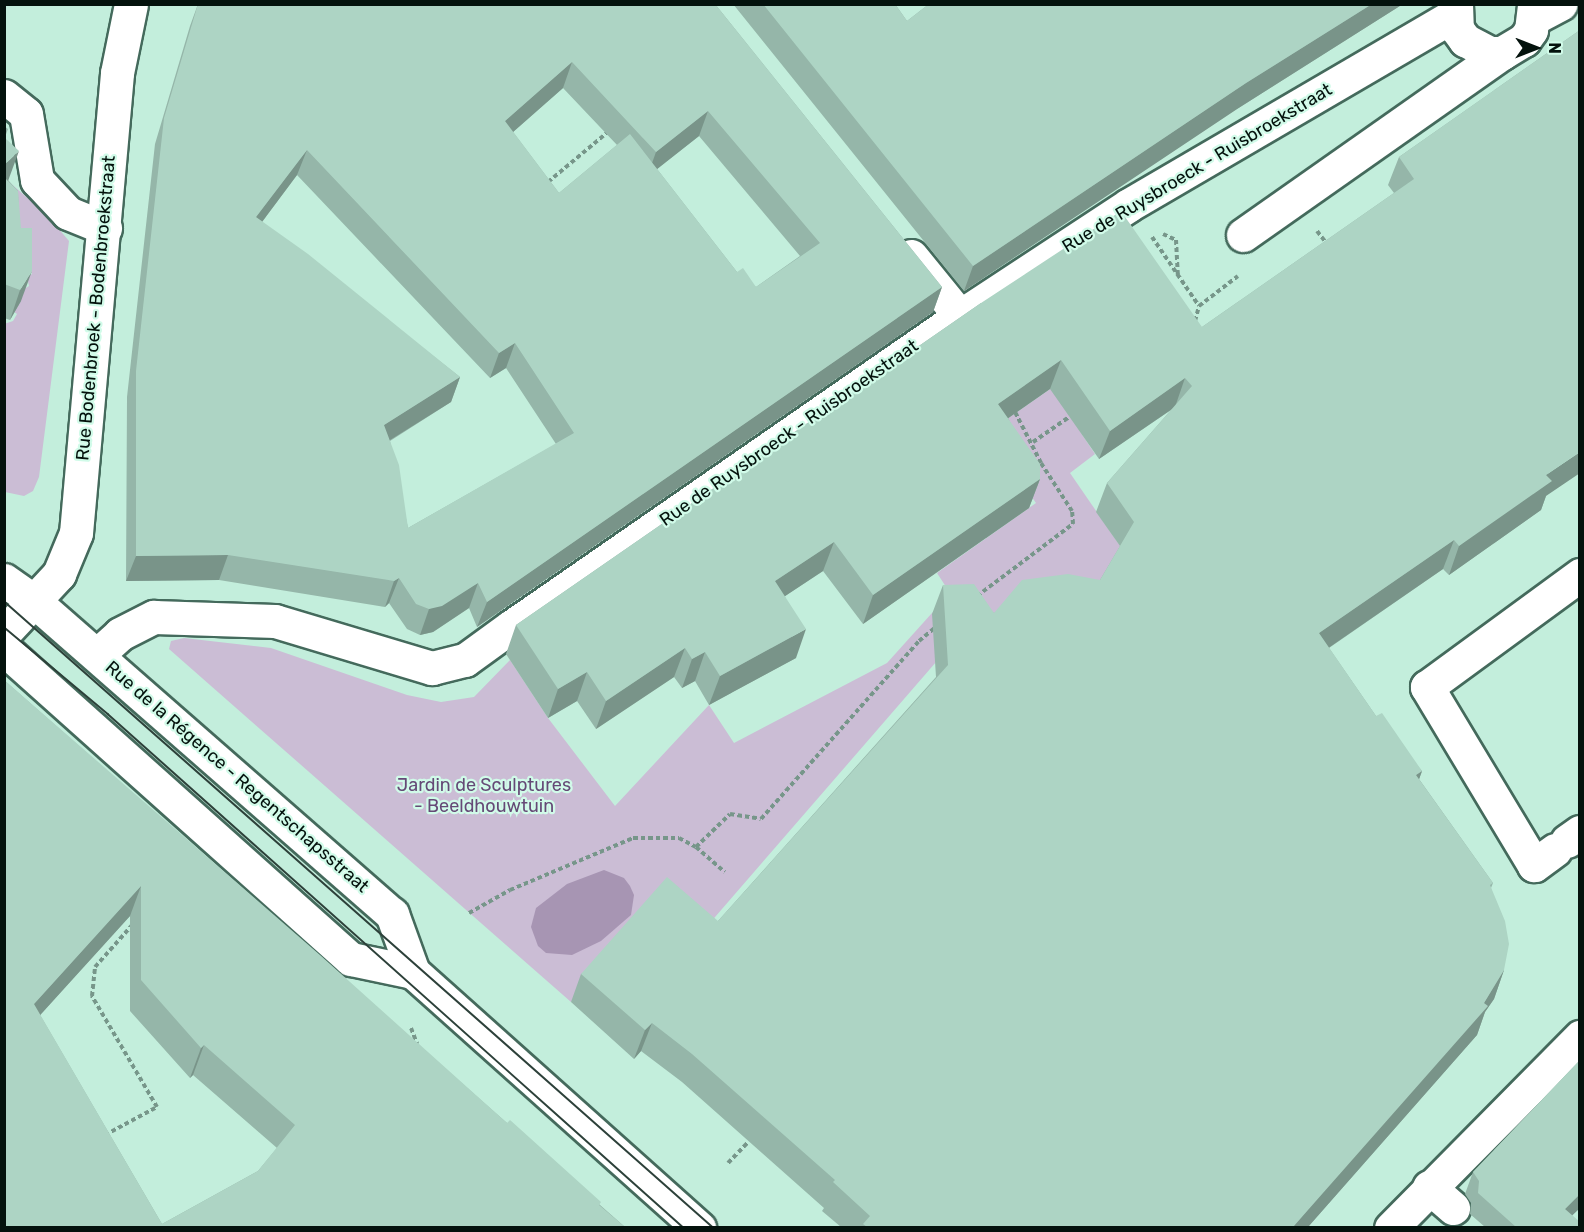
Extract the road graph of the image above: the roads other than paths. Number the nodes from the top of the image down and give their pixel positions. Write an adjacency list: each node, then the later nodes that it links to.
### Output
1 (131, 4): 6 (street, Rue Bodenbroek - Bodenbroekstraat)
2 (1543, 9): 4 (street)
3 (1455, 10): 4 (street, Rue de Ruysbroeck - Ruisbroekstraat); 9 (street, Rue de Ruysbroeck - Ruisbroekstraat)
4 (1502, 53): 8 (street)
5 (4, 96): 6 (street)
6 (105, 228): 12 (street, Rue Bodenbroek - Bodenbroekstraat)
7 (893, 234): 9 (street)
8 (1243, 235)
9 (960, 316): 15 (street, Rue de Ruysbroeck - Ruisbroekstraat)
10 (1580, 575): 16 (street)
11 (4, 580): 12 (street, Rue de la Régence - Regentschapsstraat)
12 (34, 601): 13 (street); 15 (street, Rue de la Régence - Regentschapsstraat)
13 (4, 633)
14 (4, 650): 17 (street, Rue de la Régence - Regentschapsstraat)
15 (97, 655): 17 (street, Rue de la Régence - Regentschapsstraat)
16 (1567, 841)
17 (413, 972): 20 (street, Rue de la Régence - Regentschapsstraat)
18 (1580, 1037): 19 (street)
19 (1455, 1211): 21 (street)
20 (699, 1227)
21 (1391, 1227)

